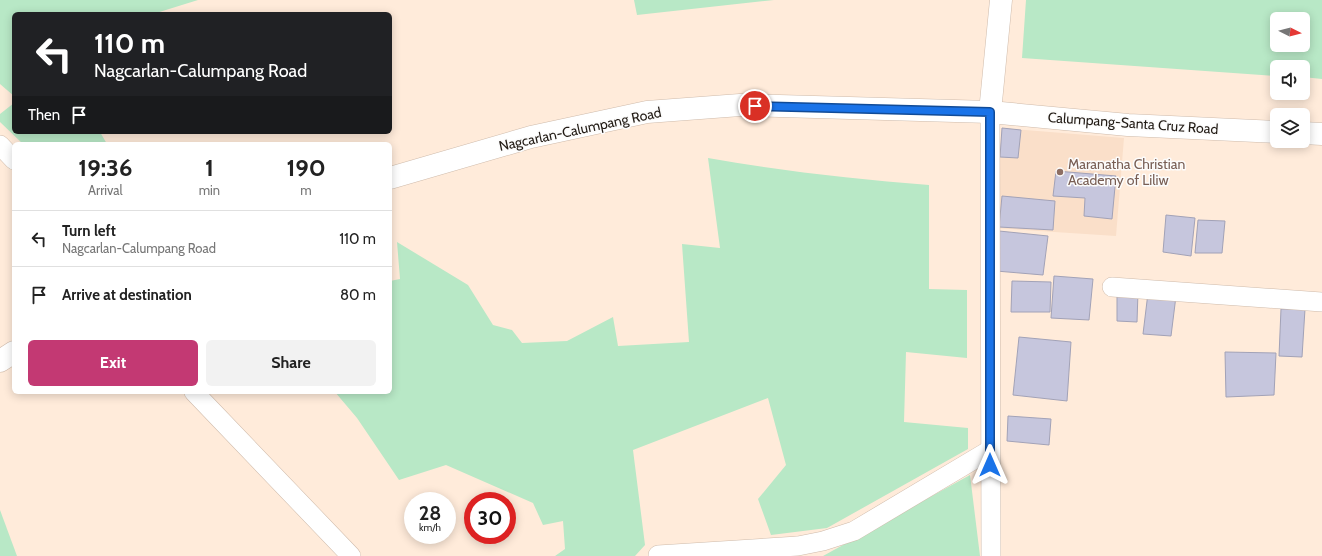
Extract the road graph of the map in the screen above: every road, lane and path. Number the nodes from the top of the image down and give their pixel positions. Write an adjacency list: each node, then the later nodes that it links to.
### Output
1 (1001, 0): 2 (main road)
2 (990, 112): 3 (main road, Calumpang-Santa Cruz Road); 8 (main road, Nagcarlan-Calumpang Road); 14 (street)
3 (1270, 132)
4 (1310, 133): 5 (main road)
5 (1322, 134)
6 (0, 144): 7 (street)
7 (12, 158)
8 (392, 177)
9 (1112, 286): 10 (street)
10 (1322, 302)
11 (12, 353): 12 (main road)
12 (0, 361)
13 (196, 394): 16 (street)
14 (990, 450): 15 (street); 17 (street)
15 (658, 555)
16 (351, 556)
17 (991, 556)

